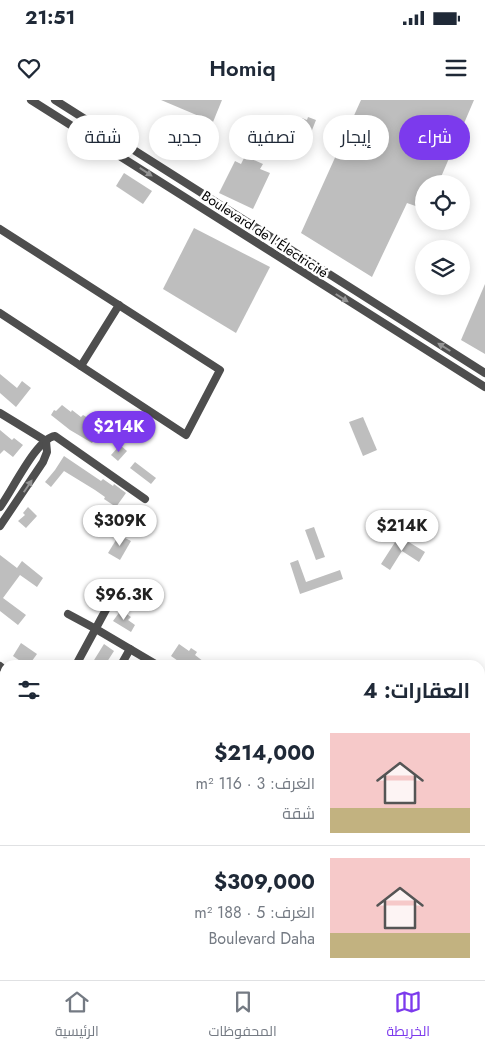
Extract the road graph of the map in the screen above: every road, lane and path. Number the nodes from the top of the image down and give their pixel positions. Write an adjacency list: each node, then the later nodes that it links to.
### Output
1 (31, 100): 8 (street, Boulevard de l'Électricité, one-way to 8)
2 (55, 100): 7 (street, Boulevard de l'Électricité, one-way to 2)
3 (0, 229): 4 (street)
4 (119, 305): 6 (street); 6 (street)
5 (0, 313): 6 (street)
6 (81, 366)
7 (485, 373)
8 (485, 388)
9 (0, 413): 10 (street)
10 (46, 441): 11 (street); 12 (street); 13 (street, one-way to 10)
11 (145, 499)
12 (1, 504): 13 (street)
13 (12, 509): 14 (street)
14 (0, 526)
15 (109, 604): 17 (street)
16 (68, 614): 17 (street)
17 (96, 629): 18 (street); 19 (street)
18 (130, 649): 20 (street); 21 (street)
19 (79, 660)
20 (124, 660)
21 (148, 660)

